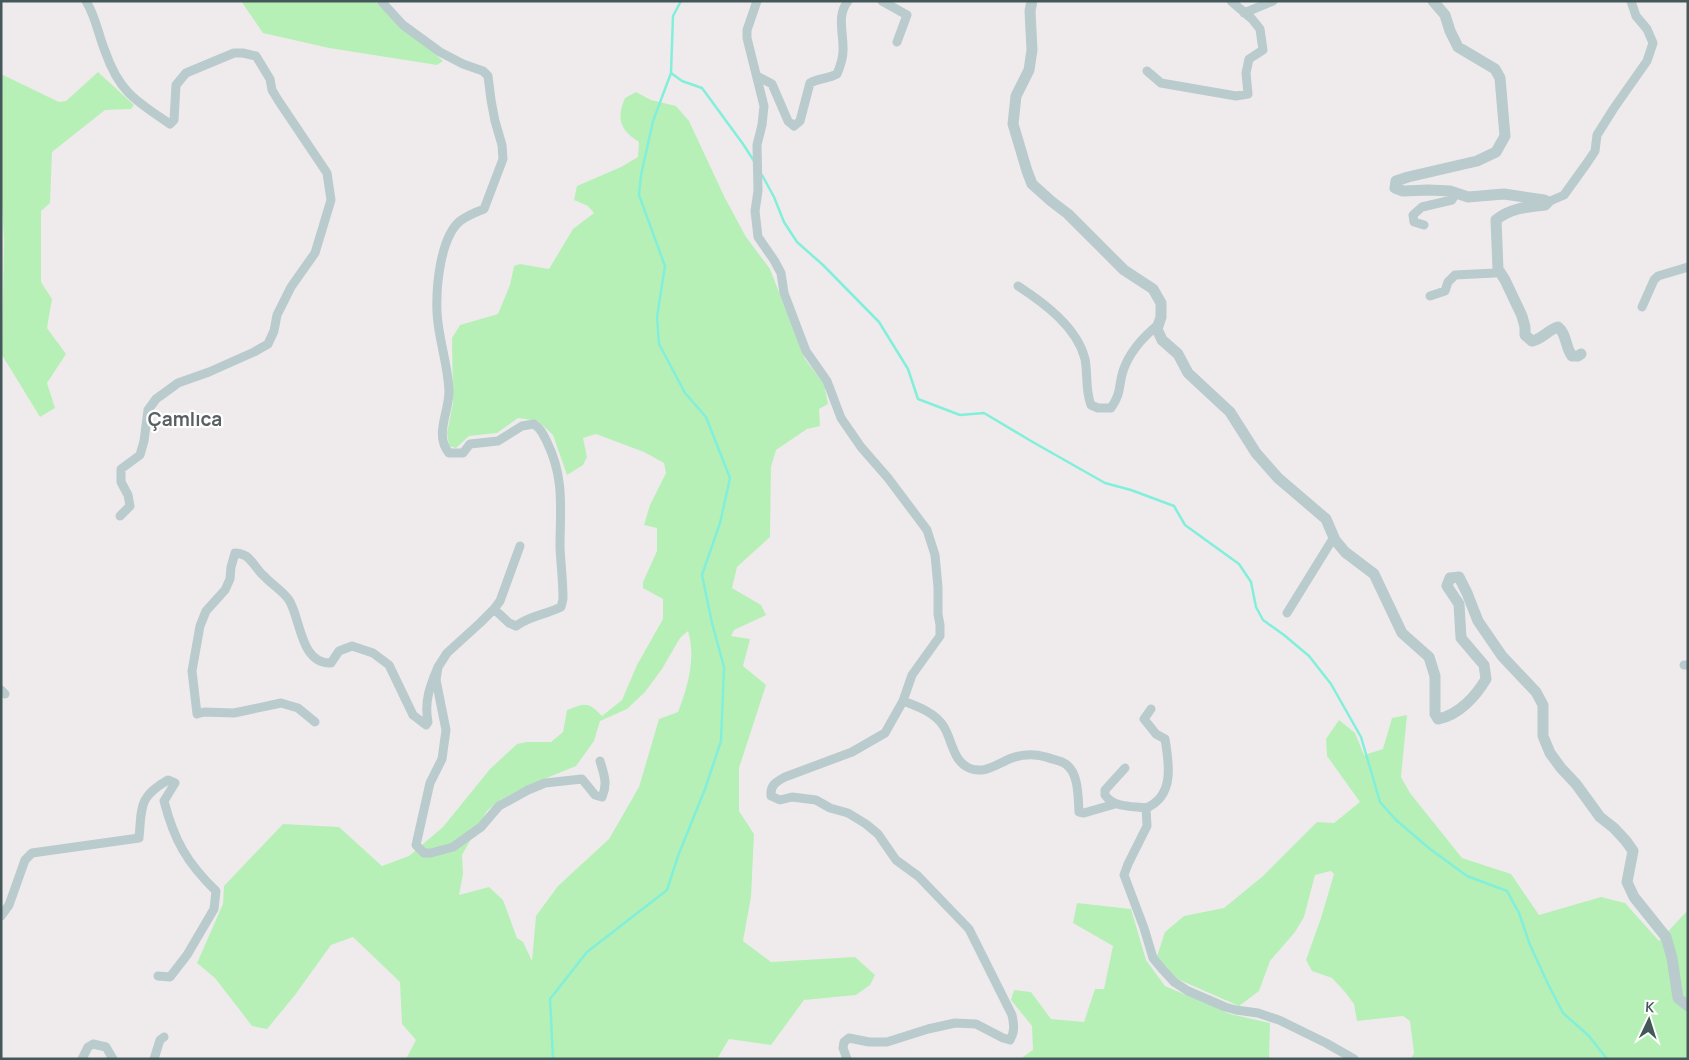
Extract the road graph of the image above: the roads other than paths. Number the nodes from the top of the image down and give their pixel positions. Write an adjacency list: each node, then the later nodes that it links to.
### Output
1 (86, 1): 25 (street)
2 (381, 1): 28 (street)
3 (757, 1): 14 (street)
4 (848, 1): 14 (street)
5 (882, 1): 12 (street)
6 (1032, 1): 23 (street)
7 (1231, 1): 11 (street)
8 (1273, 1): 11 (street)
9 (1432, 1): 15 (street)
10 (1632, 1): 16 (street)
11 (1244, 12): 13 (street)
12 (897, 42)
13 (1147, 71)
14 (757, 76): 31 (street)
15 (1455, 194): 16 (street); 17 (street)
16 (1548, 202): 19 (street)
17 (1424, 225)
18 (1688, 267): 22 (street)
19 (1498, 269): 21 (street); 24 (street)
20 (1018, 286): 23 (street)
21 (1430, 296)
22 (1642, 307)
23 (1158, 324): 26 (street)
24 (1581, 354)
25 (120, 516)
26 (1334, 537): 29 (street); 40 (street)
27 (520, 546): 28 (street)
28 (494, 609): 30 (street)
29 (1287, 613)
30 (438, 667): 33 (street); 34 (street)
31 (903, 702): 36 (street); 45 (street)
32 (1152, 709): 37 (street)
33 (315, 722)
34 (600, 761)
35 (1125, 768): 36 (street)
36 (1115, 804): 37 (street)
37 (1146, 808): 46 (street)
38 (1, 916): 39 (street)
39 (158, 976)
40 (1688, 1006)
41 (164, 1037): 44 (street)
42 (82, 1059): 43 (street)
43 (113, 1059)
44 (154, 1059)
45 (847, 1059)
46 (1354, 1059)

